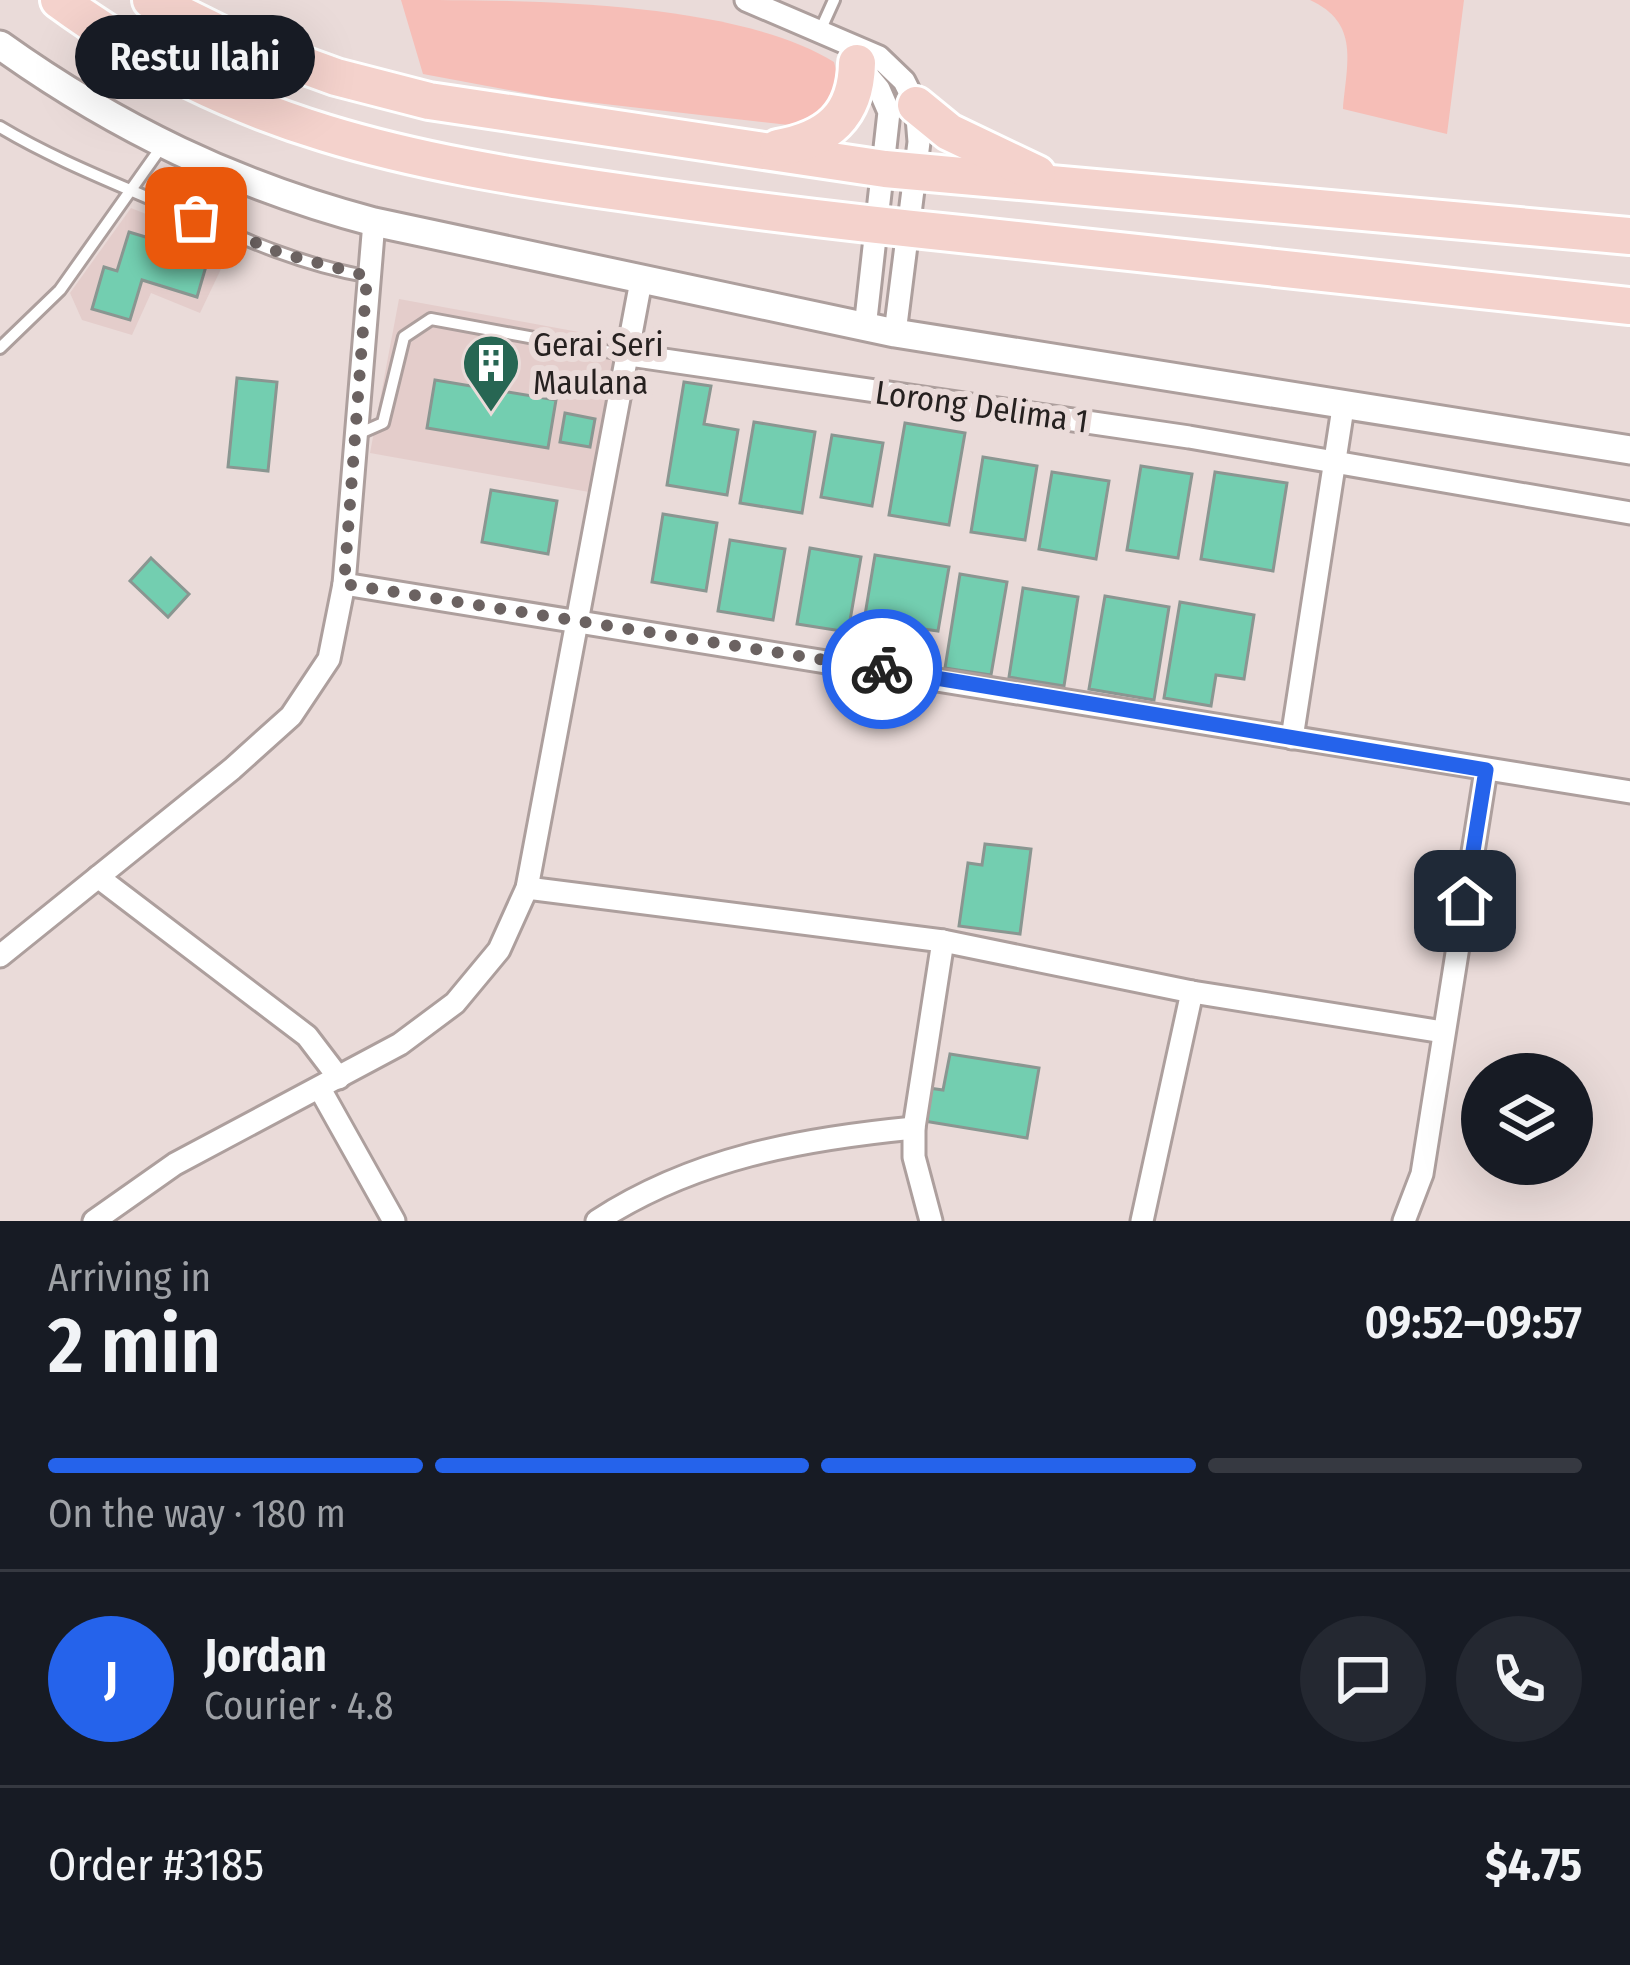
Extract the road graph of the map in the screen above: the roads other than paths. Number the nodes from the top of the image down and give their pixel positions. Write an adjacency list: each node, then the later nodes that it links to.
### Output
1 (59, 0): 16 (highway)
2 (152, 0): 11 (highway)
3 (746, 0): 5 (street)
4 (834, 0): 5 (lane)
5 (818, 34): 7 (street)
6 (0, 45): 10 (street)
7 (849, 54): 8 (street); 11 (highway); 12 (street)
8 (916, 105): 12 (street); 13 (highway)
9 (0, 127): 14 (lane)
10 (163, 146): 14 (lane); 15 (street)
11 (757, 153): 12 (highway)
12 (900, 170): 13 (highway); 16 (street); 16 (street)
13 (1068, 187): 17 (highway)
14 (135, 192): 18 (lane); 23 (lane)
15 (374, 222): 18 (street); 19 (street)
16 (893, 227): 20 (highway); 21 (street); 22 (street)
17 (1630, 236)
18 (367, 276): 26 (street)
19 (641, 281): 21 (street); 24 (street)
20 (1630, 306)
21 (865, 328): 22 (street)
22 (896, 333): 25 (street)
23 (0, 348)
24 (630, 356): 26 (lane); 28 (street, Lorong Delima 1); 31 (street)
25 (1343, 408): 27 (street); 28 (street)
26 (356, 434): 30 (street)
27 (1630, 450)
28 (1334, 461): 29 (street, Lorong Delima 1); 32 (street)
29 (1630, 513)
30 (344, 584): 31 (street); 35 (street)
31 (579, 620): 32 (street); 36 (street)
32 (1292, 738): 33 (street)
33 (1486, 770): 34 (street); 40 (street)
34 (1630, 792)
35 (98, 877): 38 (street); 41 (street)
36 (527, 888): 37 (street); 41 (street)
37 (943, 941): 39 (street); 42 (street)
38 (0, 956)
39 (1192, 992): 40 (street); 47 (street)
40 (1442, 1032): 48 (street)
41 (330, 1083): 43 (street); 44 (street)
42 (914, 1129): 45 (street); 46 (street)
43 (94, 1221)
44 (394, 1221)
45 (597, 1221)
46 (931, 1221)
47 (1142, 1221)
48 (1404, 1221)

